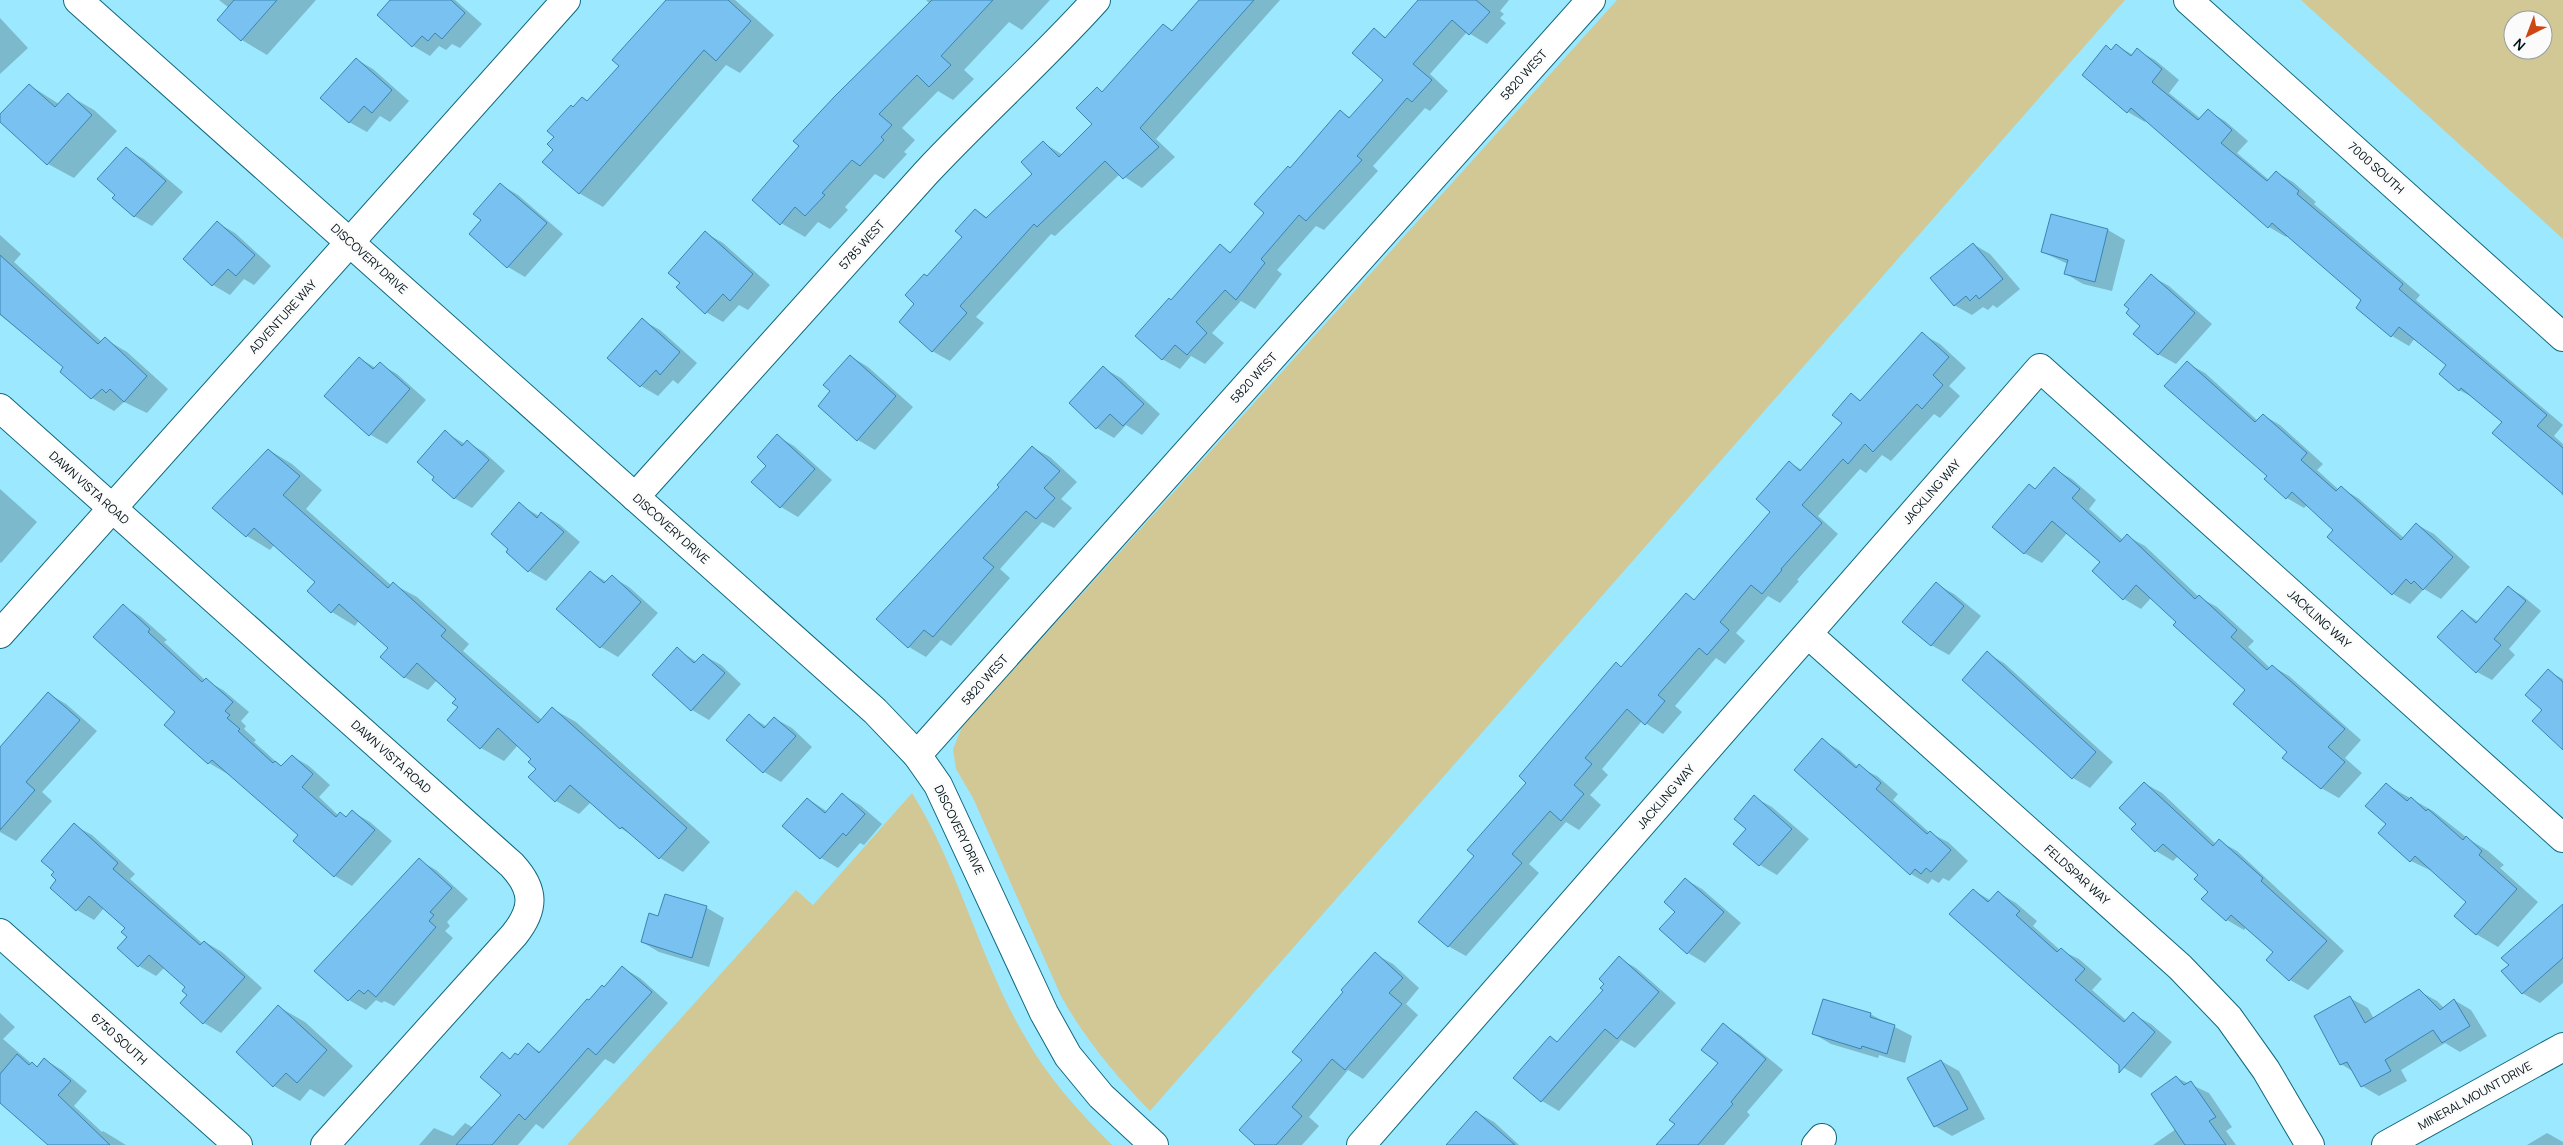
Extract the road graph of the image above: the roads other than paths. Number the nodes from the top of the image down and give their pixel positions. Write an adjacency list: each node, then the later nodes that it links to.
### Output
1 (78, 0): 6 (street, DISCOVERY DRIVE)
2 (566, 0): 6 (street, ADVENTURE WAY)
3 (1096, 0): 9 (street, 5785 WEST)
4 (1592, 0): 13 (street, 5820 WEST)
5 (2188, 0): 7 (street, 7000 SOUTH)
6 (350, 242): 9 (street, DISCOVERY DRIVE); 10 (street, ADVENTURE WAY)
7 (2563, 337)
8 (0, 408): 10 (street, DAWN VISTA ROAD)
9 (635, 497): 13 (street, DISCOVERY DRIVE)
10 (112, 508): 11 (street, ADVENTURE WAY); 18 (street, DAWN VISTA ROAD)
11 (0, 634)
12 (1809, 635): 14 (street, JACKLING WAY); 20 (street, JACKLING WAY); 21 (street, FELDSPAR WAY)
13 (917, 755): 19 (street, DISCOVERY DRIVE)
14 (2563, 838)
15 (0, 933): 17 (street, 6750 SOUTH)
16 (2563, 1047): 22 (street, MINERAL MOUNT DRIVE)
17 (238, 1145)
18 (325, 1145)
19 (1154, 1145)
20 (1361, 1145)
21 (2310, 1145)
22 (2386, 1145)

